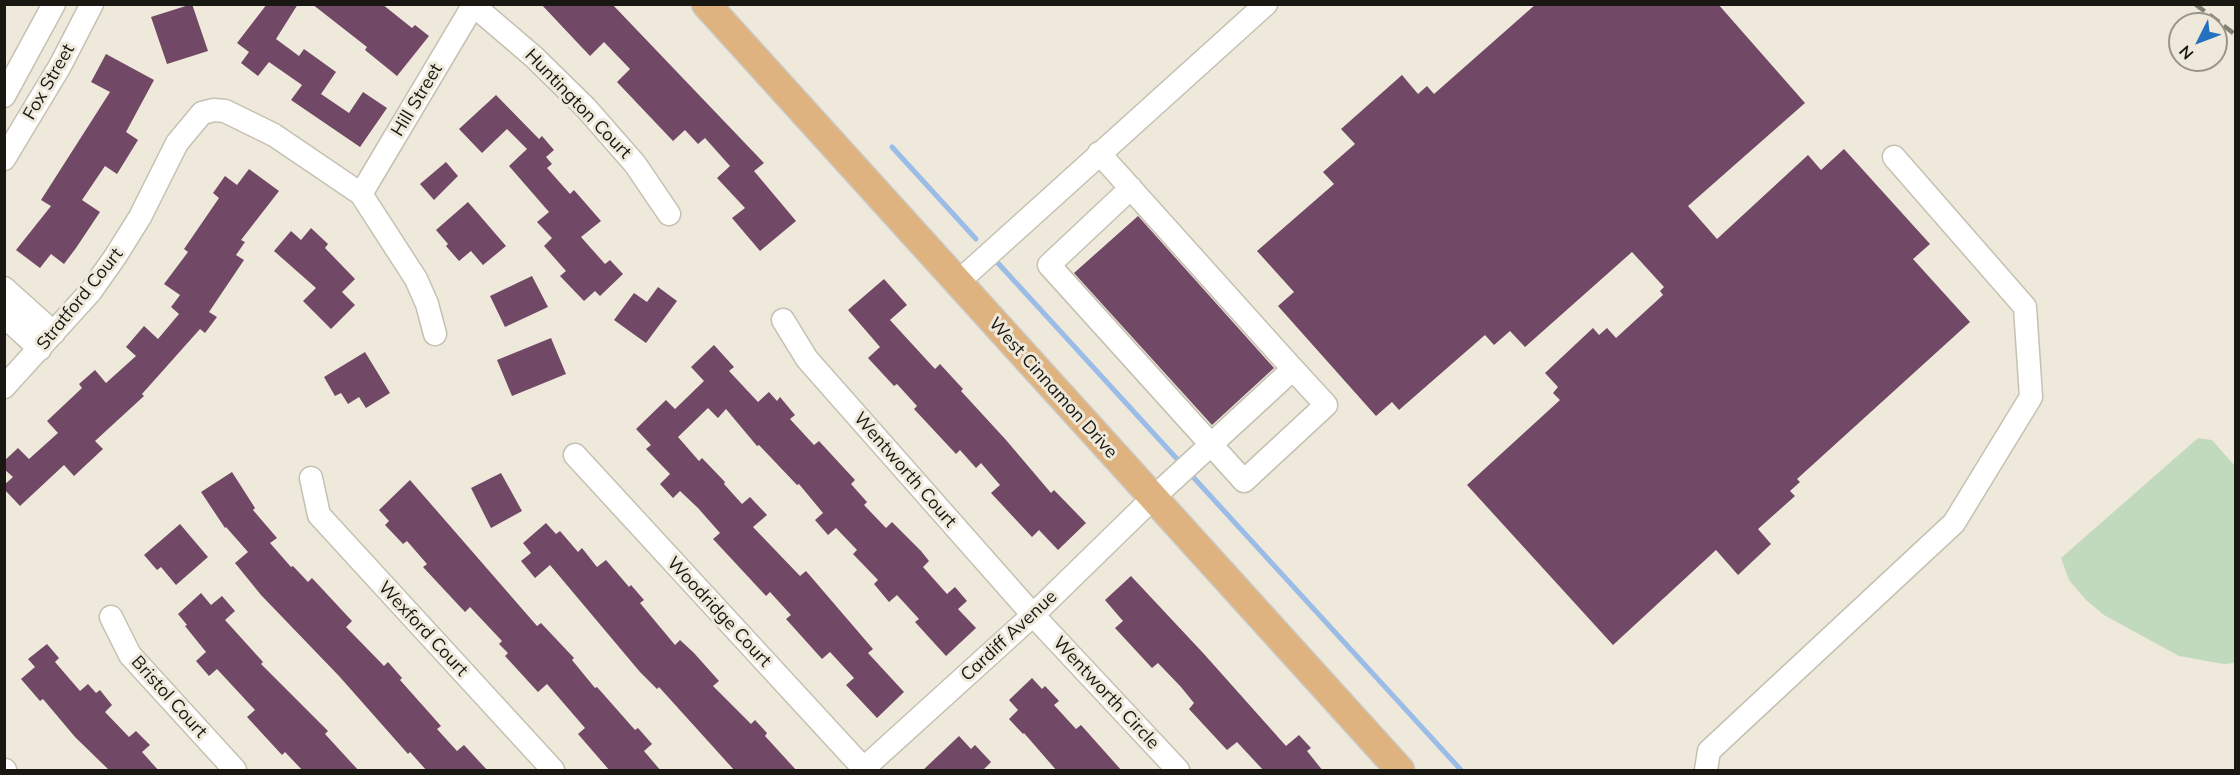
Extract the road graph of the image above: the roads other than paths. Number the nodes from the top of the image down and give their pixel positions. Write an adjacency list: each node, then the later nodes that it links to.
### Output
1 (54, 4): 6 (street, Fox Street)
2 (92, 4): 9 (street, Fox Street)
3 (706, 4): 13 (main road, West Cinnamon Drive)
4 (1266, 4): 7 (street)
5 (474, 5): 11 (street, Hill Street); 12 (street, Huntington Court)
6 (4, 96)
7 (1099, 153): 10 (street); 13 (street)
8 (1894, 157): 32 (street)
9 (4, 159)
10 (1131, 188): 19 (street); 21 (street)
11 (361, 194): 17 (street); 18 (street, Stratford Court)
12 (669, 214)
13 (957, 283): 24 (main road, West Cinnamon Drive)
14 (4, 288): 18 (street)
15 (4, 316): 18 (street)
16 (783, 320): 25 (street, Wentworth Court)
17 (435, 334)
18 (47, 341): 20 (street, Stratford Court)
19 (1293, 369): 21 (street, Cardiff Avenue); 21 (street)
20 (4, 387)
21 (1212, 444): 24 (street, Cardiff Avenue)
22 (575, 455): 27 (street, Woodridge Court)
23 (311, 478): 29 (street, Wexford Court)
24 (1153, 498): 25 (street, Cardiff Avenue); 31 (main road, West Cinnamon Drive)
25 (1033, 615): 27 (street, Cardiff Avenue); 30 (street, Wentworth Circle)
26 (111, 617): 28 (street, Bristol Court)
27 (863, 770)
28 (235, 771)
29 (553, 771)
30 (1178, 771)
31 (1400, 771)
32 (1706, 771)

